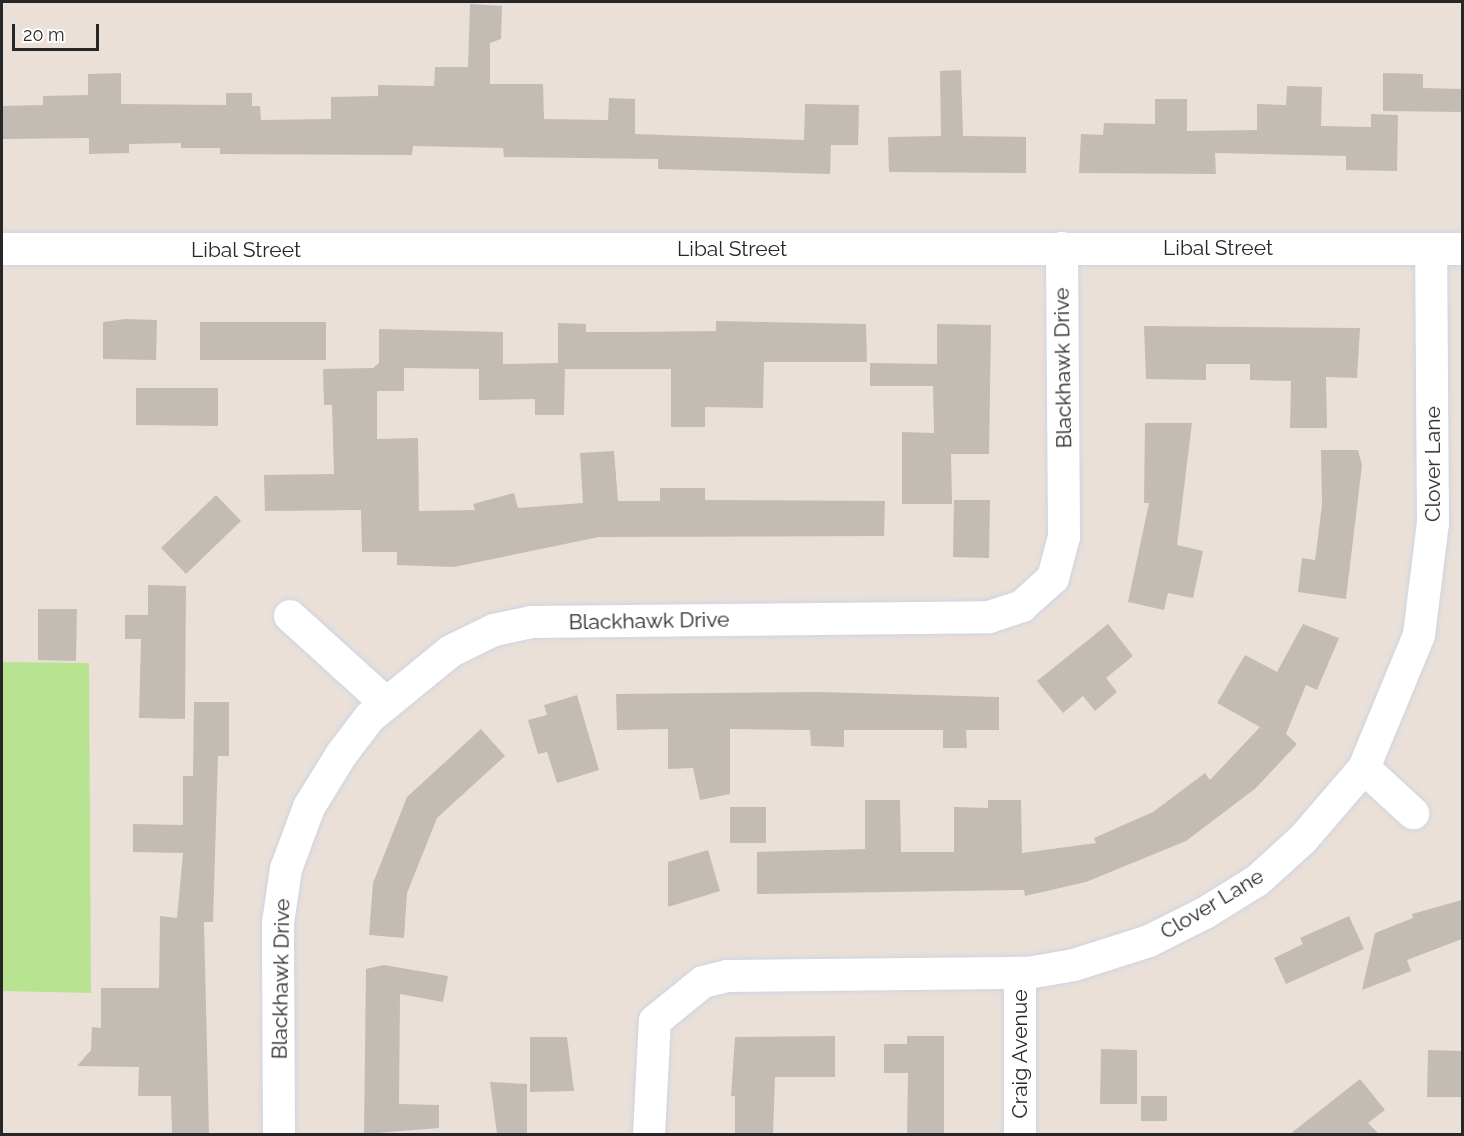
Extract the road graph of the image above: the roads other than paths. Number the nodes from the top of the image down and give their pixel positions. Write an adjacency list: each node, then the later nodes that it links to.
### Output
1 (1062, 248): 2 (street, Libal Street); 3 (street, Libal Street); 6 (street, Blackhawk Drive)
2 (2, 249)
3 (1431, 249): 4 (street, Libal Street); 7 (street, Clover Lane)
4 (1462, 249)
5 (290, 616): 6 (street)
6 (386, 703): 10 (street, Blackhawk Drive)
7 (1364, 768): 8 (street); 9 (street, Clover Lane)
8 (1413, 813)
9 (1020, 973): 11 (street, Clover Lane); 12 (street, Craig Avenue)
10 (279, 1134)
11 (649, 1134)
12 (1020, 1134)

